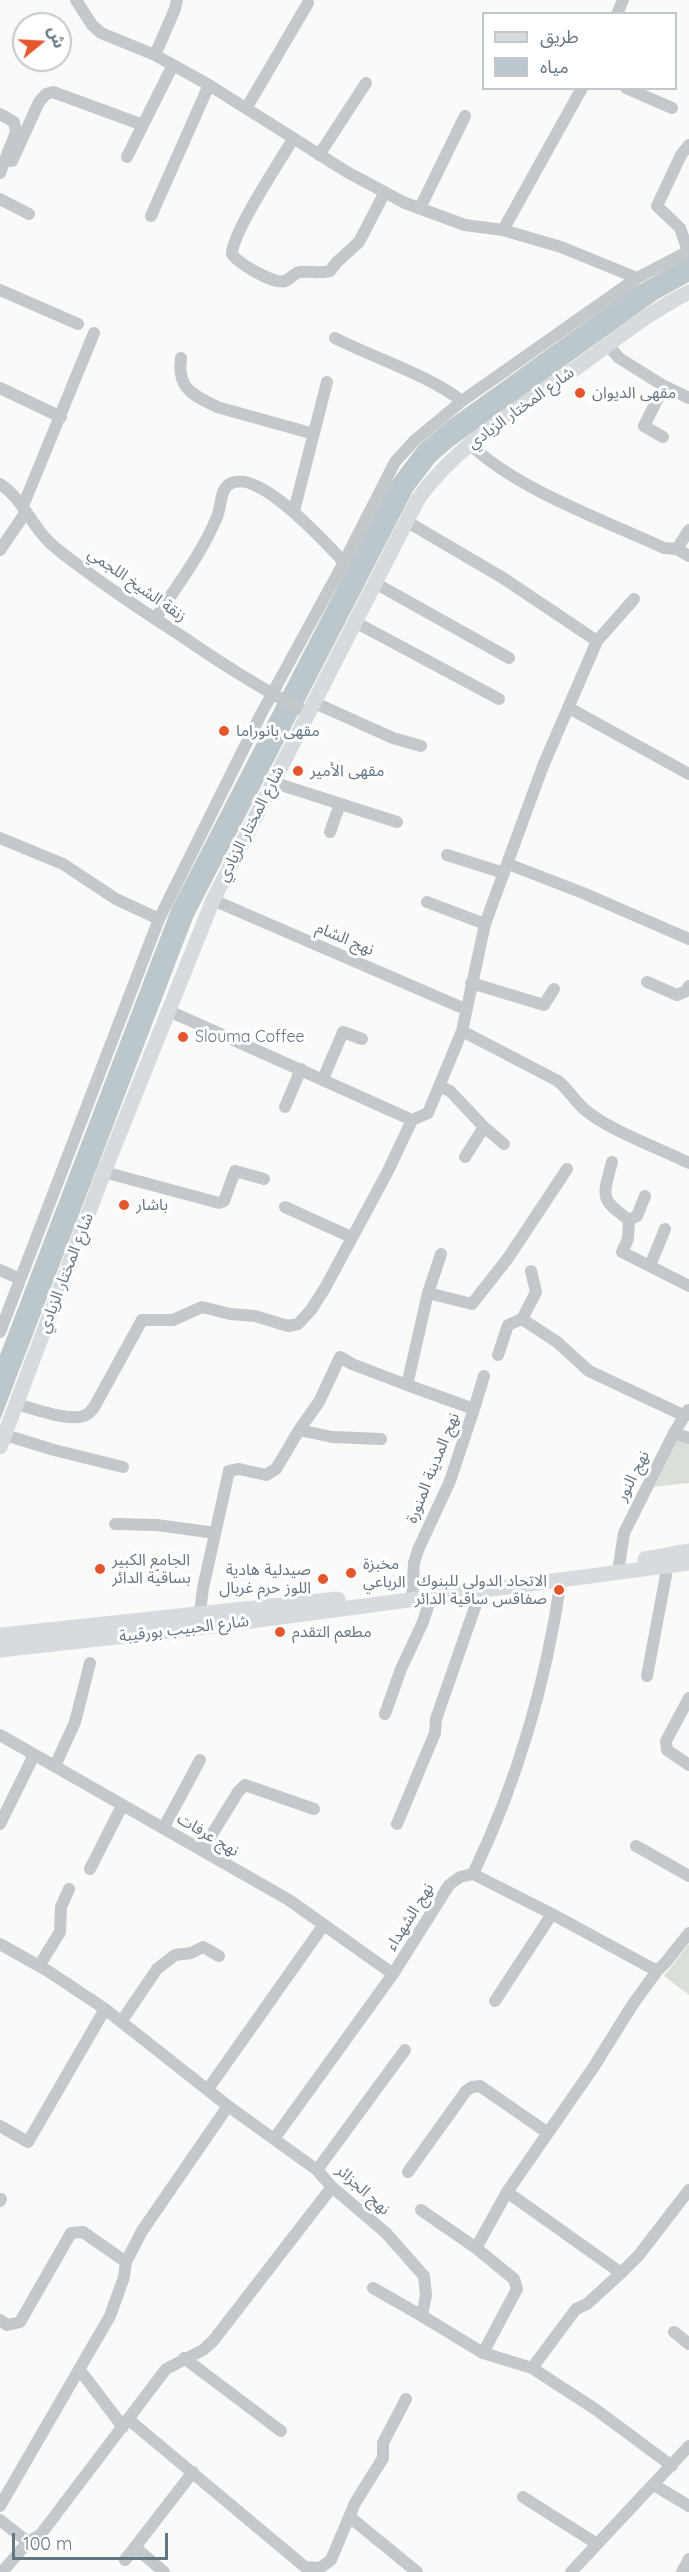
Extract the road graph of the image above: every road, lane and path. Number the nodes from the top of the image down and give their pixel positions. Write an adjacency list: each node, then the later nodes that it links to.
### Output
1 (76, 0): 4 (street)
2 (177, 0): 4 (street)
3 (308, 3): 11 (street)
4 (155, 56): 5 (street)
5 (173, 65): 7 (street); 15 (street)
6 (366, 83): 18 (street)
7 (209, 84): 11 (street); 26 (street)
8 (581, 90): 27 (street)
9 (636, 90): 10 (street)
10 (651, 93): 12 (street)
11 (248, 107): 16 (street)
12 (672, 108)
13 (0, 114): 21 (street)
14 (465, 116): 24 (street)
15 (143, 125): 19 (street); 20 (street)
16 (293, 139): 18 (street); 22 (street)
17 (689, 145): 28 (street)
18 (319, 155): 22 (street)
19 (127, 157)
20 (12, 161)
21 (0, 173)
22 (385, 192): 24 (street)
23 (0, 199): 25 (street)
24 (420, 208): 27 (street)
25 (29, 214)
26 (151, 216)
27 (503, 230): 29 (street)
28 (689, 251): 29 (street)
29 (637, 278): 41 (street)
30 (0, 290): 32 (street)
31 (689, 292): 35 (main road, شارع المختار الزيادي)
32 (78, 324)
33 (94, 333): 42 (street)
34 (335, 338): 41 (street)
35 (608, 345): 38 (street); 45 (main road, شارع المختار الزيادي)
36 (181, 358): 43 (street)
37 (327, 382): 43 (street)
38 (664, 386): 40 (street); 44 (street)
39 (0, 388): 42 (street)
40 (689, 398)
41 (462, 401): 54 (street)
42 (61, 417): 47 (street)
43 (314, 434): 48 (street)
44 (663, 437)
45 (471, 445): 49 (main road, شارع المختار الزيادي); 51 (street)
46 (0, 484): 47 (street, زنقة الشيخ اللجمي)
47 (25, 509): 52 (street); 57 (street, زنقة الشيخ اللجمي)
48 (294, 511): 54 (street); 57 (street)
49 (406, 521): 55 (main road, شارع المختار الزيادي); 59 (street)
50 (689, 530): 51 (street)
51 (677, 549): 53 (street)
52 (0, 550)
53 (689, 556)
54 (344, 562): 61 (street)
55 (375, 583): 58 (main road, شارع المختار الزيادي); 60 (street)
56 (634, 599): 59 (street)
57 (155, 619): 61 (street, زنقة الشيخ اللجمي)
58 (355, 622): 62 (street); 63 (main road, شارع المختار الزيادي)
59 (597, 641): 64 (street)
60 (509, 658)
61 (272, 695): 63 (street, زنقة الشيخ اللجمي); 76 (street)
62 (499, 699)
63 (312, 708): 65 (street, زنقة الشيخ اللجمي); 67 (main road, شارع المختار الزيادي)
64 (569, 708): 66 (street); 73 (street)
65 (421, 746)
66 (689, 774)
67 (272, 782): 68 (street); 74 (main road, شارع المختار الزيادي)
68 (340, 804): 69 (street); 70 (street)
69 (397, 822)
70 (330, 832)
71 (0, 838): 76 (street)
72 (447, 855): 73 (street)
73 (506, 868): 77 (street); 78 (street)
74 (213, 900): 83 (street, نهج الشام); 84 (main road, شارع المختار الزيادي)
75 (427, 902): 77 (street)
76 (159, 919): 109 (street)
77 (485, 924): 79 (street)
78 (687, 934)
79 (471, 982): 82 (street); 83 (street)
80 (647, 982): 81 (street)
81 (689, 986)
82 (554, 989)
83 (465, 1009): 85 (street)
84 (169, 1011): 87 (street); 98 (main road, شارع المختار الزيادي)
85 (462, 1031): 89 (street); 96 (street)
86 (363, 1039): 88 (street)
87 (301, 1069): 88 (street); 90 (street)
88 (323, 1079): 91 (street)
89 (439, 1086): 91 (street); 92 (street)
90 (285, 1107)
91 (412, 1120): 104 (street)
92 (484, 1127): 93 (street); 94 (street)
93 (504, 1144)
94 (465, 1157)
95 (612, 1162): 102 (street)
96 (689, 1163)
97 (567, 1169): 111 (street)
98 (104, 1172): 99 (street); 117 (main road, شارع المختار الزيادي)
99 (264, 1179)
100 (645, 1196): 102 (street)
101 (285, 1207): 104 (street)
102 (629, 1220): 106 (street)
103 (665, 1229): 106 (street)
104 (351, 1237): 117 (street)
105 (441, 1254): 111 (street)
106 (650, 1266): 110 (street)
107 (0, 1270): 109 (street)
108 (531, 1271): 112 (street)
109 (20, 1279): 113 (street)
110 (689, 1286)
111 (429, 1293): 116 (street)
112 (522, 1319): 114 (street); 119 (street)
113 (0, 1332)
114 (498, 1355)
115 (484, 1376): 118 (street)
116 (407, 1386): 118 (street, نهج المدينة المنورة); 120 (street, نهج المدينة المنورة)
117 (16, 1404): 124 (main road, شارع المختار الزيادي)
118 (474, 1409): 134 (street, نهج المدينة المنورة)
119 (687, 1413): 121 (street, نهج النور)
120 (299, 1430): 123 (street); 127 (street)
121 (674, 1433): 122 (street); 131 (street, نهج النور)
122 (689, 1438)
123 (381, 1439)
124 (2, 1441): 125 (street)
125 (123, 1467)
126 (115, 1524): 127 (street)
127 (215, 1533): 136 (street)
128 (689, 1551): 131 (main road, شارع الحبيب بورقيبة)
129 (689, 1563): 130 (main road, شارع الحبيب بورقيبة)
130 (664, 1566): 131 (main road, شارع الحبيب بورقيبة); 140 (street)
131 (619, 1568): 132 (main road, شارع الحبيب بورقيبة); 134 (main road, شارع الحبيب بورقيبة)
132 (561, 1580): 133 (main road, شارع الحبيب بورقيبة); 156 (street)
133 (481, 1590): 135 (main road, شارع الحبيب بورقيبة); 151 (street)
134 (413, 1595): 135 (main road, شارع الحبيب بورقيبة); 136 (main road, شارع الحبيب بورقيبة)
135 (431, 1597): 142 (street)
136 (199, 1621): 137 (main road, شارع الحبيب بورقيبة); 138 (main road, شارع الحبيب بورقيبة)
137 (0, 1635)
138 (0, 1650)
139 (90, 1663): 147 (street)
140 (647, 1676)
141 (689, 1698): 146 (street)
142 (386, 1714)
143 (0, 1735): 144 (street, نهج عرفات)
144 (34, 1755): 147 (street, نهج عرفات); 150 (street)
145 (200, 1760): 152 (street)
146 (689, 1765)
147 (55, 1766): 148 (street, نهج عرفات)
148 (122, 1806): 152 (street, نهج عرفات); 155 (street)
149 (314, 1809): 154 (street)
150 (0, 1824)
151 (397, 1824)
152 (164, 1827): 154 (street, نهج عرفات)
153 (636, 1846): 157 (street)
154 (203, 1849): 160 (street, نهج عرفات)
155 (90, 1869)
156 (473, 1874): 159 (street); 166 (street, نهج الشهداء)
157 (689, 1876)
158 (69, 1889): 164 (street)
159 (552, 1914): 165 (street); 167 (street)
160 (323, 1926): 166 (street, نهج عرفات); 171 (street)
161 (689, 1933): 165 (street)
162 (0, 1944): 164 (street, نهج الجزائر)
163 (219, 1956): 169 (street)
164 (39, 1966): 168 (street, نهج الجزائر)
165 (657, 1971): 174 (street)
166 (393, 1974): 175 (street, نهج الشهداء)
167 (495, 2001)
168 (105, 2009): 169 (street, نهج الجزائر); 173 (street)
169 (121, 2022): 171 (street, نهج الجزائر)
170 (405, 2050): 176 (street)
171 (208, 2090): 172 (street, نهج الجزائر)
172 (228, 2106): 175 (street, نهج الجزائر); 183 (street)
173 (0, 2126)
174 (548, 2133): 177 (street); 180 (street)
175 (274, 2139): 176 (street, نهج الجزائر)
176 (317, 2170): 178 (street, نهج الجزائر)
177 (408, 2172)
178 (332, 2187): 186 (street, نهج الجزائر); 191 (street)
179 (689, 2190): 184 (street)
180 (507, 2192): 182 (street); 184 (street)
181 (421, 2210): 182 (street)
182 (476, 2248): 190 (street)
183 (126, 2262): 187 (street); 193 (street)
184 (621, 2273): 192 (street)
185 (373, 2288): 186 (street)
186 (422, 2316): 190 (street)
187 (0, 2320)
188 (674, 2332): 189 (street)
189 (689, 2344)
190 (483, 2353): 192 (street)
191 (184, 2358): 195 (street); 196 (street)
192 (532, 2368): 198 (street)
193 (79, 2369): 195 (street); 202 (street)
194 (406, 2398): 204 (street)
195 (126, 2423): 199 (street); 206 (street)
196 (281, 2431)
197 (689, 2446): 198 (street)
198 (672, 2466): 200 (street)
199 (193, 2472): 208 (street); 211 (street)
200 (654, 2486): 203 (street); 207 (street)
201 (523, 2497): 207 (street)
202 (0, 2506)
203 (689, 2506)
204 (351, 2518): 211 (street); 214 (street)
205 (0, 2520): 206 (street)
206 (28, 2542): 212 (street)
207 (597, 2544): 215 (street)
208 (136, 2548): 210 (street); 213 (street)
209 (689, 2559): 216 (street)
210 (125, 2560)
211 (320, 2570)
212 (2, 2572)
213 (164, 2572)
214 (417, 2572)
215 (571, 2572)
216 (682, 2572)

